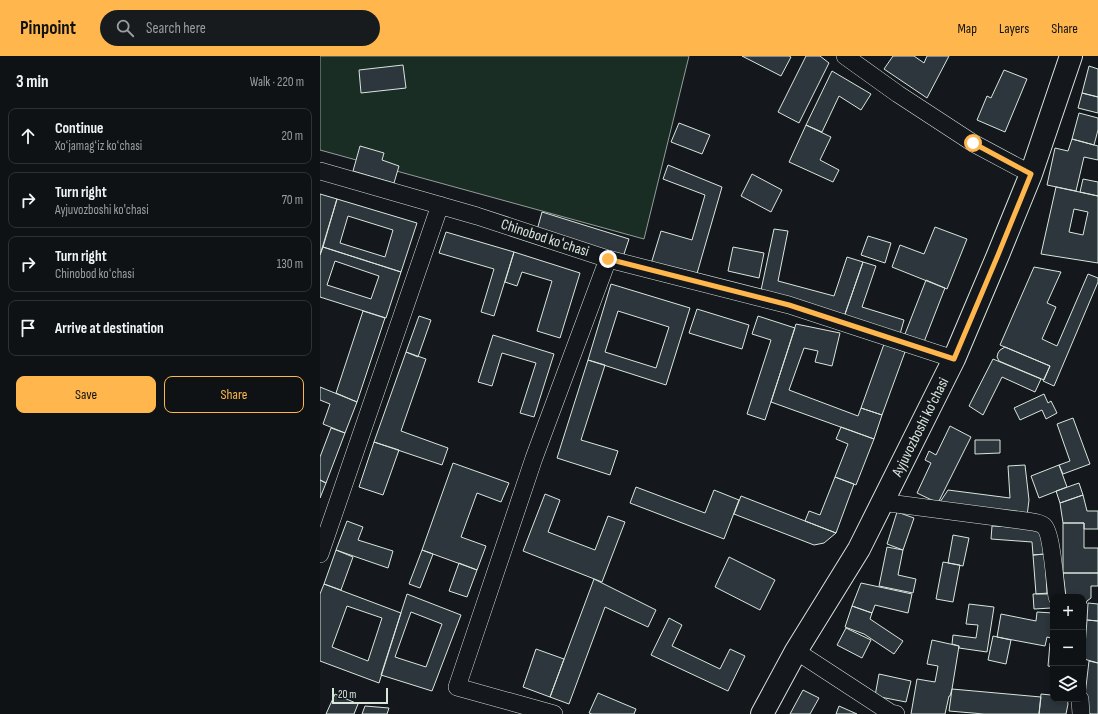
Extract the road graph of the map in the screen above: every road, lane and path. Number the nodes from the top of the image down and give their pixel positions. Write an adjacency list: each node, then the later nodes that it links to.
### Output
1 (845, 56): 4 (street)
2 (1071, 56): 4 (main road, Ayjuvozboshi ko'chasi)
3 (320, 171): 5 (street, Chinobod koʻchasi)
4 (1031, 174): 7 (main road, Ayjuvozboshi ko'chasi)
5 (440, 205): 6 (street, Chinobod koʻchasi); 9 (street)
6 (608, 259): 7 (street, Chinobod koʻchasi); 13 (street)
7 (954, 359): 8 (main road, Ayjuvozboshi ko'chasi)
8 (881, 502): 10 (street); 11 (main road, Ayjuvozboshi ko'chasi)
9 (320, 554)
10 (1057, 594)
11 (796, 651): 14 (main road, Ayjuvozboshi ko'chasi); 15 (street)
12 (1080, 702): 16 (street)
13 (554, 714)
14 (762, 714)
15 (896, 714)
16 (1081, 714)

